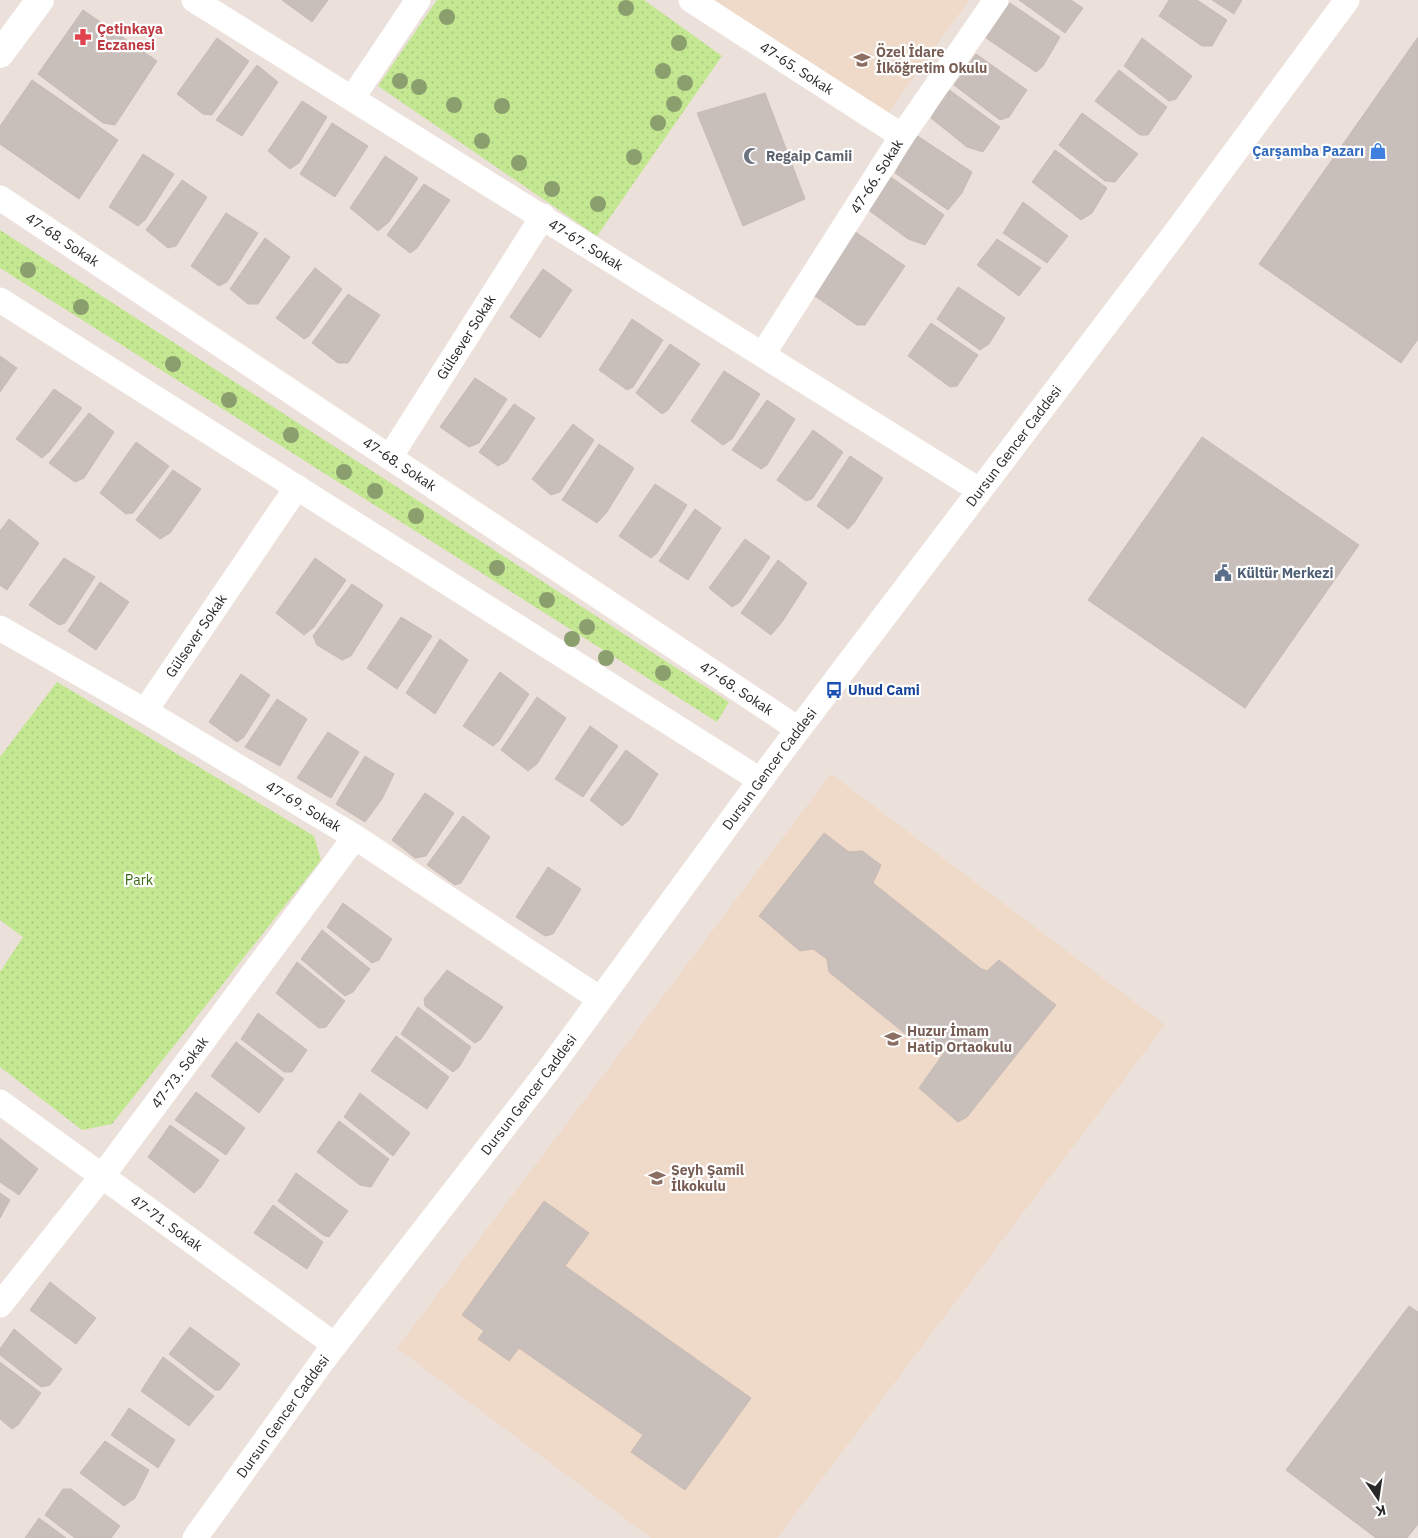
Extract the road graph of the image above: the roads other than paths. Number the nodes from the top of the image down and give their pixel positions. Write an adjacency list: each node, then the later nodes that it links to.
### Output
1 (40, 0): 7 (street)
2 (194, 0): 8 (street, 47-67. Sokak)
3 (418, 0): 8 (street)
4 (692, 0): 9 (street, 47-65. Sokak)
5 (996, 0): 9 (street, 47-66. Sokak)
6 (1346, 0): 16 (street, Dursun Gencer Caddesi)
7 (0, 54)
8 (353, 97): 11 (street, 47-67. Sokak)
9 (902, 136): 13 (street, 47-66. Sokak)
10 (0, 198): 14 (street, 47-68. Sokak)
11 (543, 216): 13 (street, 47-67. Sokak); 14 (street, Gülsever Sokak)
12 (0, 300): 15 (street)
13 (763, 354): 16 (street, 47-67. Sokak)
14 (390, 457): 19 (street, 47-68. Sokak)
15 (297, 487): 18 (street, Gülsever Sokak); 20 (street)
16 (980, 490): 19 (street, Dursun Gencer Caddesi)
17 (0, 628): 18 (street, 47-69. Sokak)
18 (145, 710): 21 (street, 47-69. Sokak)
19 (798, 729): 20 (street, Dursun Gencer Caddesi)
20 (760, 780): 22 (street, Dursun Gencer Caddesi)
21 (355, 837): 22 (street, 47-69. Sokak); 24 (street, 47-73. Sokak)
22 (600, 999): 26 (street, Dursun Gencer Caddesi)
23 (0, 1102): 24 (street, 47-71. Sokak)
24 (103, 1175): 25 (street, 47-73. Sokak); 26 (street, 47-71. Sokak)
25 (0, 1305)
26 (335, 1345): 27 (street, Dursun Gencer Caddesi)
27 (195, 1538)

